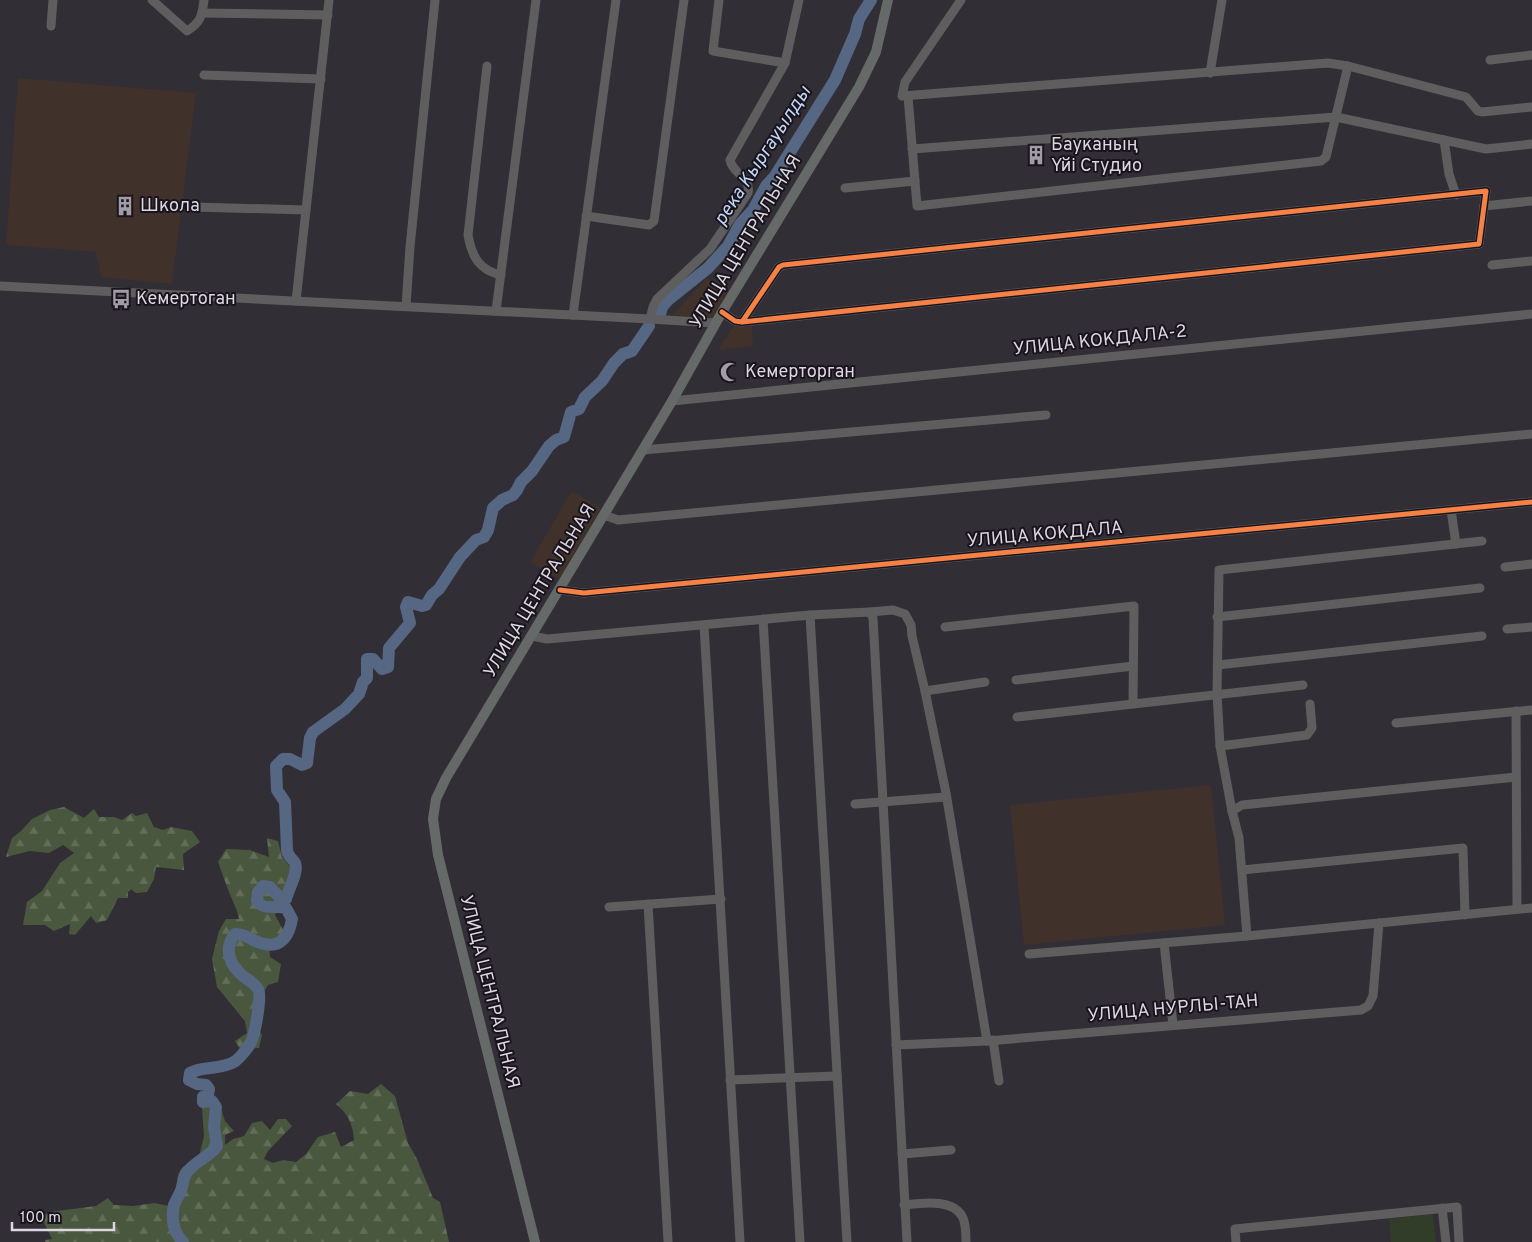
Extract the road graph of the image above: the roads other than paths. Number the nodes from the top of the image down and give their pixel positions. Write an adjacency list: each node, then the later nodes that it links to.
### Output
1 (53, 0): 16 (street)
2 (152, 0): 14 (street)
3 (204, 0): 14 (street)
4 (329, 0): 15 (street)
5 (435, 0): 44 (street)
6 (536, 0): 41 (street)
7 (616, 0): 38 (street)
8 (684, 0): 38 (street)
9 (719, 0): 19 (street)
10 (800, 0): 19 (street)
11 (888, 0): 46 (main road, УЛИЦА ЦЕНТРАЛЬНАЯ)
12 (1222, 0): 22 (street)
13 (957, 1): 25 (street)
14 (202, 13): 15 (street)
15 (328, 15): 24 (street)
16 (51, 26)
17 (1532, 56): 18 (street)
18 (1490, 60)
19 (785, 63): 49 (street)
20 (487, 66): 41 (street)
21 (1348, 66): 22 (street); 26 (street); 27 (street)
22 (1210, 72): 25 (street)
23 (204, 75): 24 (street)
24 (320, 78): 37 (street)
25 (905, 96): 30 (street)
26 (1532, 107)
27 (1336, 117): 28 (street); 30 (street); 31 (street)
28 (1444, 140): 29 (street); 33 (street)
29 (1532, 144)
30 (912, 149): 31 (street)
31 (915, 181): 32 (street)
32 (846, 188)
33 (1456, 195): 35 (street); 50 (street)
34 (1532, 201): 35 (street)
35 (1484, 206): 50 (street)
36 (194, 207): 37 (street)
37 (306, 210): 43 (street)
38 (586, 216): 48 (street)
39 (1532, 261): 40 (street)
40 (1492, 265)
41 (500, 275): 45 (street)
42 (0, 286): 43 (street)
43 (296, 301): 44 (street)
44 (406, 306): 45 (street)
45 (496, 311): 48 (street)
46 (722, 312): 50 (street); 51 (main road, УЛИЦА ЦЕНТРАЛЬНАЯ)
47 (1532, 314): 52 (street, УЛИЦА КОКДАЛА-2)
48 (573, 315): 49 (street)
49 (650, 319): 51 (street)
50 (742, 322)
51 (715, 324): 52 (main road, УЛИЦА ЦЕНТРАЛЬНАЯ)
52 (672, 402): 55 (main road, УЛИЦА ЦЕНТРАЛЬНАЯ)
53 (1046, 415): 55 (street)
54 (1532, 434): 58 (street)
55 (643, 450): 58 (main road, УЛИЦА ЦЕНТРАЛЬНАЯ)
56 (1532, 502): 57 (street, УЛИЦА КОКДАЛА)
57 (1451, 510): 60 (street); 64 (street, УЛИЦА КОКДАЛА)
58 (604, 516): 64 (main road, УЛИЦА ЦЕНТРАЛЬНАЯ)
59 (1482, 541): 60 (street)
60 (1456, 544): 67 (street)
61 (1532, 564): 62 (street)
62 (1505, 567)
63 (1480, 588): 67 (street)
64 (560, 590): 73 (main road, УЛИЦА ЦЕНТРАЛЬНАЯ)
65 (870, 612): 66 (street); 80 (street); 91 (street)
66 (810, 615): 68 (street); 108 (street)
67 (1217, 617): 75 (street)
68 (763, 619): 69 (street); 109 (street)
69 (704, 625): 73 (street); 95 (street)
70 (1532, 626): 72 (street)
71 (945, 627): 76 (street)
72 (1507, 629)
73 (532, 636): 117 (main road, УЛИЦА ЦЕНТРАЛЬНАЯ)
74 (1482, 636): 75 (street)
75 (1218, 665): 81 (street)
76 (1134, 666): 77 (street); 82 (street)
77 (1016, 680)
78 (985, 682): 80 (street)
79 (1303, 685): 81 (street)
80 (925, 692): 90 (street)
81 (1216, 694): 82 (street); 88 (street)
82 (1133, 704): 86 (street)
83 (1310, 704): 88 (street)
84 (1532, 710): 85 (street)
85 (1516, 711): 87 (street); 89 (street)
86 (1017, 717)
87 (1396, 723)
88 (1220, 746): 93 (street)
89 (1516, 776): 93 (street); 99 (street)
90 (946, 797): 91 (street); 106 (street)
91 (883, 802): 92 (street); 107 (street)
92 (855, 804)
93 (1232, 811): 94 (street)
94 (1242, 870): 100 (street); 102 (street)
95 (721, 899): 96 (street); 110 (street)
96 (648, 904): 97 (street); 116 (street)
97 (610, 908)
98 (1532, 908): 99 (street)
99 (1517, 909): 100 (street)
100 (1465, 914): 101 (street)
101 (1379, 924): 102 (street); 105 (street, УЛИЦА НУРЛЫ-ТАН)
102 (1247, 936): 103 (street)
103 (1164, 943): 104 (street); 105 (street)
104 (1029, 954)
105 (1173, 1025): 106 (street, УЛИЦА НУРЛЫ-ТАН)
106 (990, 1040): 107 (street, УЛИЦА НУРЛЫ-ТАН); 111 (street)
107 (896, 1044): 113 (street)
108 (837, 1076): 109 (street); 120 (street)
109 (790, 1078): 110 (street); 119 (street)
110 (730, 1080): 118 (street)
111 (999, 1081)
112 (951, 1150): 113 (street)
113 (902, 1154): 114 (street)
114 (904, 1205): 121 (street); 122 (street)
115 (1442, 1208): 123 (street); 124 (street); 125 (street)
116 (668, 1241)
117 (535, 1242)
118 (740, 1242)
119 (800, 1242)
120 (847, 1242)
121 (907, 1242)
122 (966, 1242)
123 (1236, 1242)
124 (1446, 1242)
125 (1460, 1242)

